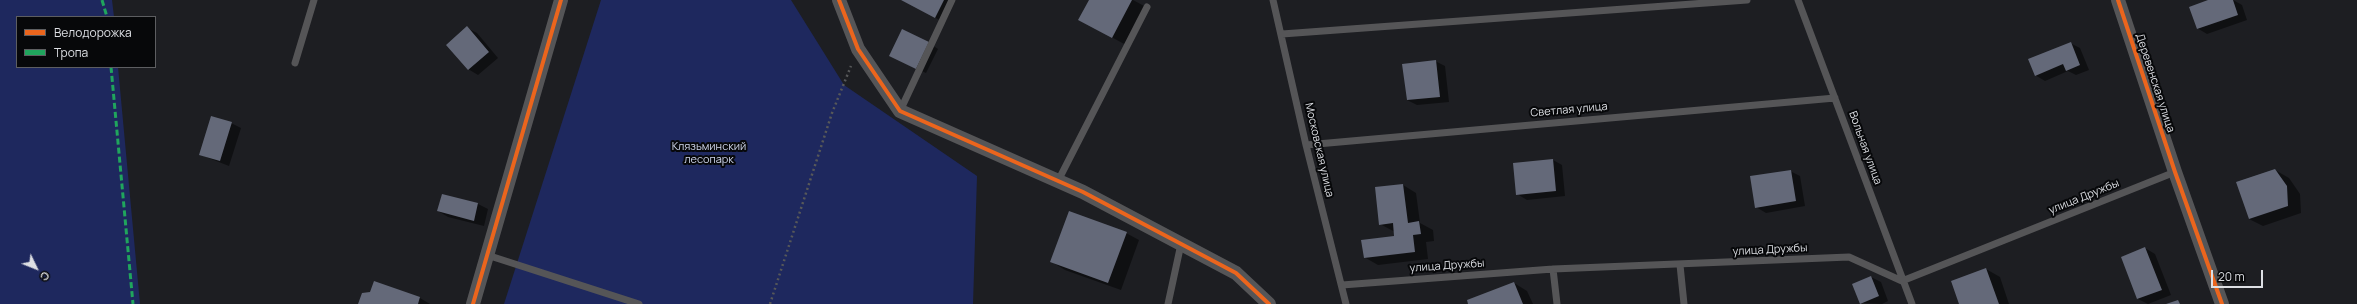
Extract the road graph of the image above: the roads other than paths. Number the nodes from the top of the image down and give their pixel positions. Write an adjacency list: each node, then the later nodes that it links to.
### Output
1 (314, 0): 11 (lane)
2 (561, 0): 18 (street)
3 (839, 0): 13 (street)
4 (952, 0): 13 (lane)
5 (1274, 0): 10 (lane, Московская улица)
6 (1747, 0): 10 (lane)
7 (1798, 0): 12 (lane, Вольная улица)
8 (2118, 0): 15 (street, Деревенская улица)
9 (1147, 7): 16 (lane)
10 (1282, 34): 14 (lane, Московская улица)
11 (295, 63)
12 (1835, 98): 14 (lane, Светлая улица); 21 (lane, Вольная улица)
13 (900, 111): 16 (street)
14 (1306, 145): 22 (lane, Московская улица)
15 (2175, 172): 21 (lane, улица Дружбы); 31 (street, Деревенская улица)
16 (1058, 181): 17 (street)
17 (1181, 244): 25 (lane); 26 (street)
18 (487, 255): 23 (street); 24 (lane)
19 (1680, 265): 20 (lane, улица Дружбы); 21 (lane, улица Дружбы); 29 (lane)
20 (1553, 269): 22 (lane, улица Дружбы); 28 (lane)
21 (1902, 281): 30 (lane, Вольная улица)
22 (1342, 285): 27 (lane, Московская улица)
23 (473, 304)
24 (639, 304)
25 (1168, 304)
26 (1269, 304)
27 (1346, 304)
28 (1558, 304)
29 (1684, 304)
30 (1912, 304)
31 (2222, 304)

